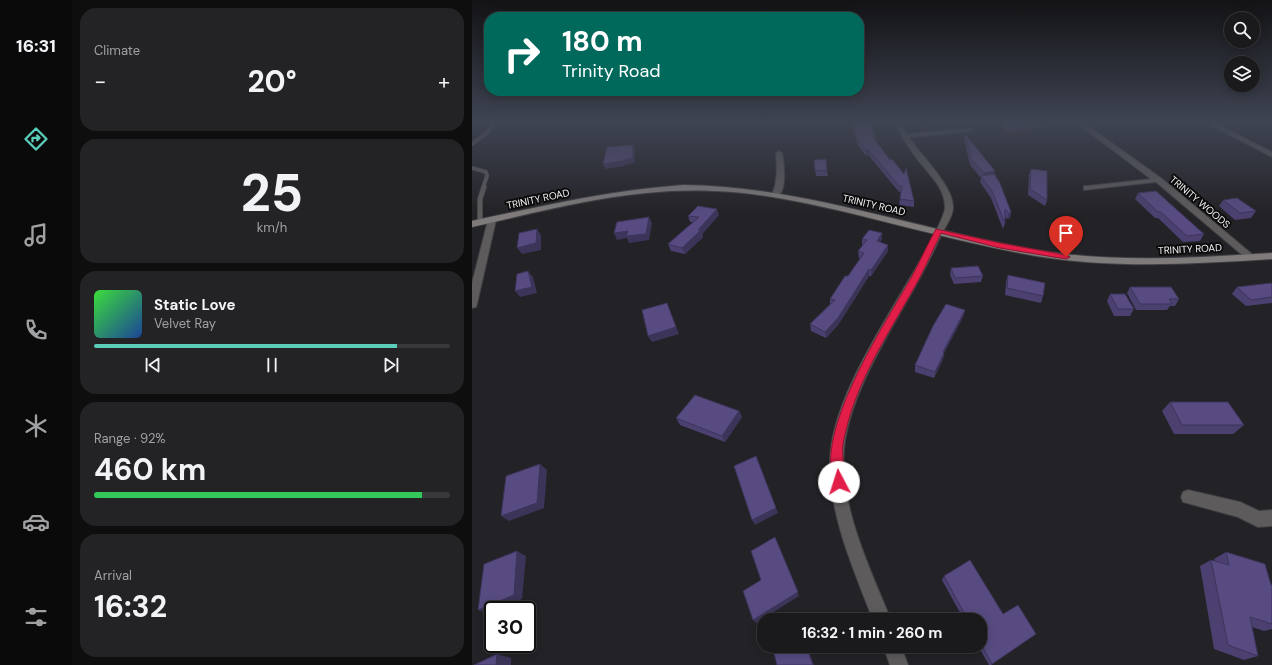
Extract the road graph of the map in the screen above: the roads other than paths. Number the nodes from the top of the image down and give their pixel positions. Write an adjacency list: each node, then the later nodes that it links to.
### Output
1 (916, 152): 10 (street)
2 (1120, 152): 5 (street, TRINITY WOODS)
3 (779, 153): 7 (street)
4 (472, 168): 9 (lane)
5 (1158, 180): 6 (street); 12 (street, TRINITY WOODS)
6 (1087, 188)
7 (776, 195): 8 (main road, TRINITY ROAD); 10 (main road, TRINITY ROAD)
8 (492, 220): 9 (main road, TRINITY ROAD); 13 (street)
9 (476, 223)
10 (939, 231): 12 (main road, TRINITY ROAD); 16 (street)
11 (1272, 256): 12 (main road, TRINITY ROAD)
12 (1250, 257)
13 (472, 304)
14 (1188, 497): 15 (street)
15 (1272, 518)
16 (879, 613)
17 (895, 653): 18 (street)
18 (899, 665)

